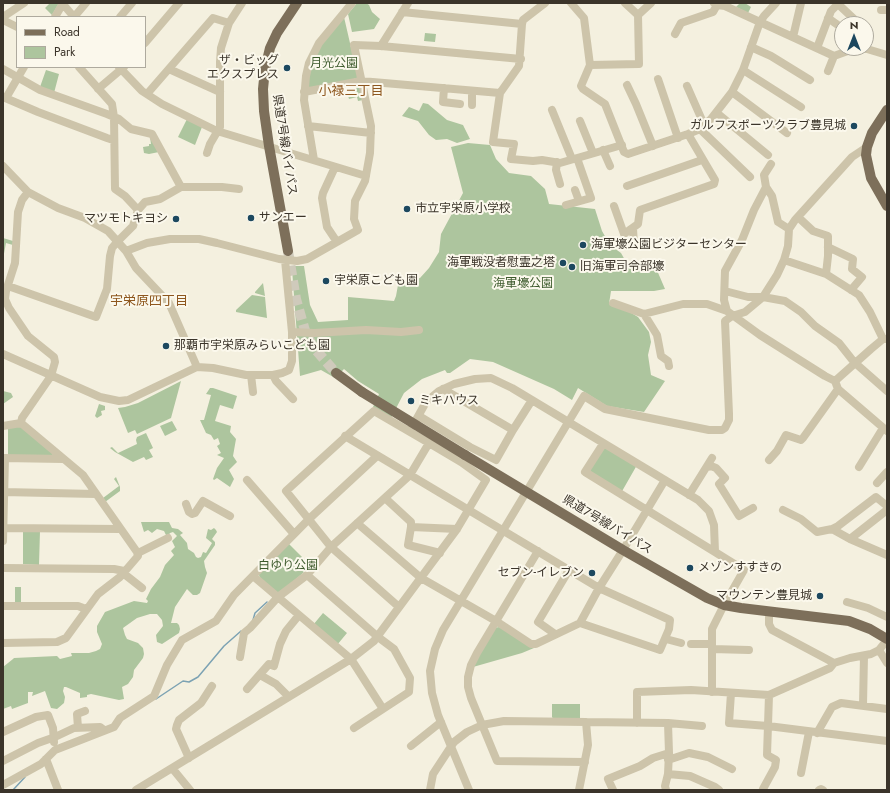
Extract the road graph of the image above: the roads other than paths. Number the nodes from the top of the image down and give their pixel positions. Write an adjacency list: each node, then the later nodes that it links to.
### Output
1 (24, 3): 26 (street)
2 (86, 3): 23 (street)
3 (132, 3): 24 (street)
4 (179, 3): 35 (street)
5 (242, 3): 30 (street)
6 (297, 3): 83 (main road, 県道7号線バイパス)
7 (352, 3): 61 (street)
8 (408, 3): 19 (street)
9 (545, 3): 31 (street)
10 (571, 3): 43 (street)
11 (625, 3): 20 (street)
12 (651, 3): 20 (street)
13 (776, 3): 28 (street)
14 (801, 3): 34 (street)
15 (838, 3): 25 (street); 27 (street)
16 (62, 4): 21 (street); 22 (street)
17 (715, 4): 18 (street); 33 (street)
18 (735, 6): 28 (street)
19 (402, 12): 31 (street); 36 (street)
20 (638, 15): 43 (street)
21 (56, 16)
22 (73, 16)
23 (75, 16)
24 (121, 16)
25 (851, 16)
26 (3, 18): 32 (street)
27 (828, 18): 29 (street); 38 (street)
28 (760, 22): 34 (street); 37 (street)
29 (834, 22)
30 (229, 23): 48 (street); 60 (street)
31 (522, 24): 42 (street)
32 (16, 26)
33 (675, 34)
34 (793, 37): 38 (street)
35 (146, 42)
36 (381, 46): 42 (street); 54 (street)
37 (751, 46): 49 (street); 53 (street)
38 (817, 48): 41 (street)
39 (874, 51): 40 (street)
40 (887, 55)
41 (834, 56): 50 (street)
42 (521, 59): 63 (street)
43 (590, 65): 82 (street)
44 (23, 68): 51 (street)
45 (79, 68): 58 (street)
46 (122, 68): 58 (street); 64 (street)
47 (3, 69): 51 (street)
48 (169, 69): 60 (street); 64 (street)
49 (743, 70): 62 (street); 68 (street)
50 (828, 71)
51 (18, 78): 65 (street); 72 (street)
52 (658, 79): 80 (street)
53 (810, 80)
54 (362, 81): 57 (street); 61 (street); 77 (street)
55 (627, 85): 84 (street)
56 (687, 86): 75 (street)
57 (444, 88): 59 (street); 66 (street)
58 (98, 89): 72 (street)
59 (472, 91): 63 (street); 67 (street)
60 (220, 92): 76 (street)
61 (304, 92): 74 (street)
62 (732, 92): 71 (street); 78 (street)
63 (500, 93): 93 (street)
64 (147, 94): 76 (street)
65 (4, 97): 81 (street)
66 (460, 104)
67 (472, 105)
68 (801, 107)
69 (552, 110): 90 (street)
70 (887, 110): 85 (main road)
71 (717, 113): 75 (street); 89 (street)
72 (114, 117): 81 (street); 102 (street)
73 (580, 121): 88 (street)
74 (308, 126): 77 (street); 91 (street)
75 (703, 127): 79 (street); 99 (street)
76 (217, 131): 83 (street); 87 (street)
77 (371, 133): 98 (street)
78 (787, 133)
79 (688, 134): 80 (street); 92 (street)
80 (678, 138): 84 (street)
81 (113, 140): 111 (street)
82 (622, 145): 84 (street); 86 (street)
83 (269, 146): 91 (street); 120 (main road, 県道7号線バイパス)
84 (653, 146)
85 (867, 147): 107 (main road); 112 (street)
86 (603, 150): 88 (street); 96 (street)
87 (207, 153)
88 (593, 153): 90 (street)
89 (768, 155)
90 (575, 158): 93 (street); 108 (street)
91 (314, 160): 97 (street)
92 (702, 160): 101 (street); 113 (street)
93 (557, 162): 100 (street)
94 (771, 164): 103 (street)
95 (3, 166): 106 (street)
96 (610, 166)
97 (335, 167): 98 (street); 116 (street)
98 (366, 176): 116 (street)
99 (750, 177)
100 (560, 184)
101 (627, 186)
102 (181, 187): 104 (street); 111 (street)
103 (766, 188): 114 (street); 124 (street)
104 (239, 189)
105 (575, 190): 108 (street)
106 (28, 192): 115 (street); 123 (street)
107 (886, 201)
108 (579, 202): 109 (street)
109 (566, 205)
110 (614, 206): 113 (street)
111 (138, 210): 115 (street)
112 (798, 217): 114 (street); 118 (street)
113 (633, 229): 117 (street)
114 (789, 229): 121 (street)
115 (117, 242): 119 (street); 123 (street)
116 (337, 242): 120 (street)
117 (634, 245)
118 (828, 247): 122 (street); 125 (street)
119 (126, 251): 120 (street); 136 (street)
120 (287, 256): 131 (street)
121 (784, 260): 122 (street); 126 (street)
122 (826, 274): 125 (street)
123 (8, 286): 140 (street)
124 (725, 290): 126 (street); 128 (street)
125 (851, 290): 132 (street)
126 (763, 296): 128 (street); 134 (street)
127 (614, 303): 129 (street)
128 (730, 313): 129 (street); 141 (street); 150 (street)
129 (644, 314): 135 (street)
130 (415, 330): 131 (street)
131 (295, 332): 139 (street)
132 (885, 339): 134 (street)
133 (3, 354): 140 (street)
134 (854, 362): 141 (street); 144 (street)
135 (669, 366)
136 (197, 367): 138 (street); 140 (street)
137 (336, 373): 171 (main road, 県道7号線バイパス, bridge)
138 (251, 375): 139 (street); 145 (street)
139 (273, 375): 146 (street)
140 (51, 376): 149 (street)
141 (835, 381): 143 (street)
142 (443, 389): 147 (street); 148 (street); 152 (street)
143 (838, 389): 153 (street); 162 (street)
144 (887, 391)
145 (253, 392)
146 (294, 399)
147 (532, 400): 150 (street); 152 (street)
148 (419, 416): 152 (street); 154 (street)
149 (21, 423): 151 (street); 161 (street)
150 (569, 423): 157 (street); 171 (street)
151 (3, 426)
152 (513, 430)
153 (885, 430): 163 (street)
154 (409, 432): 155 (street); 156 (street)
155 (345, 436): 158 (street); 183 (street)
156 (429, 443): 166 (street); 180 (street)
157 (603, 444): 168 (street); 181 (street)
158 (377, 456): 166 (street); 183 (street)
159 (4, 458): 161 (street); 170 (street)
160 (712, 458): 164 (street)
161 (63, 459): 172 (street)
162 (769, 460)
163 (859, 466)
164 (707, 467): 173 (street); 177 (street)
165 (887, 472): 169 (street)
166 (410, 475): 174 (street); 180 (street)
167 (247, 480): 191 (street)
168 (665, 480): 173 (street); 181 (street)
169 (877, 482)
170 (4, 492): 172 (street); 186 (street)
171 (526, 493): 190 (street); 196 (main road, 県道7号線バイパス)
172 (96, 494): 187 (street)
173 (689, 494): 198 (street)
174 (385, 498): 184 (street); 185 (street)
175 (186, 504): 182 (street)
176 (887, 506): 189 (street)
177 (753, 508)
178 (783, 510): 189 (street)
179 (887, 510): 193 (street)
180 (469, 511): 188 (street); 190 (street)
181 (647, 511): 196 (street); 198 (street)
182 (230, 516)
183 (309, 519): 191 (street); 195 (street)
184 (357, 523): 195 (street); 207 (street)
185 (411, 527): 188 (street); 200 (street)
186 (3, 528): 187 (street); 194 (street)
187 (120, 529): 199 (street)
188 (457, 529): 200 (street)
189 (832, 529): 193 (street)
190 (503, 531): 197 (street); 211 (street)
191 (294, 534): 206 (street)
192 (168, 538): 199 (street)
193 (850, 539): 201 (street)
194 (3, 541)
195 (331, 547): 205 (street); 215 (street)
196 (623, 550): 209 (street); 213 (main road, 県道7号線バイパス)
197 (538, 551): 203 (street); 220 (street)
198 (715, 552): 213 (street)
199 (138, 553): 204 (street)
200 (440, 553): 207 (street)
201 (887, 555)
202 (3, 568): 204 (street)
203 (569, 570): 209 (street); 222 (street)
204 (124, 572): 208 (street); 216 (street)
205 (307, 575): 210 (street); 223 (street)
206 (253, 576): 210 (street); 257 (street)
207 (421, 578): 211 (street); 215 (street)
208 (142, 588)
209 (599, 588): 221 (street); 224 (street)
210 (278, 597): 218 (street); 233 (street)
211 (460, 602): 220 (street); 248 (street)
212 (847, 602): 219 (street)
213 (724, 605): 217 (main road, 県道7号線バイパス); 229 (street)
214 (3, 606): 216 (street)
215 (399, 608): 223 (street)
216 (86, 609): 226 (street)
217 (769, 611): 225 (main road, 県道7号線バイパス); 235 (street)
218 (299, 615): 234 (street); 237 (street)
219 (887, 617)
220 (496, 621): 222 (street); 252 (street)
221 (580, 623): 222 (street); 224 (street)
222 (555, 634)
223 (378, 637): 234 (street); 245 (street)
224 (666, 639): 227 (street)
225 (887, 640): 231 (street)
226 (3, 643)
227 (681, 643)
228 (691, 644): 229 (street)
229 (712, 647): 230 (street); 240 (street)
230 (749, 650)
231 (879, 650): 232 (street); 236 (street)
232 (864, 656): 235 (street); 244 (street)
233 (240, 657)
234 (351, 659): 243 (street); 245 (street)
235 (834, 663): 242 (street)
236 (887, 663)
237 (260, 675): 239 (street); 243 (street)
238 (212, 686): 266 (street)
239 (247, 689)
240 (712, 692): 241 (street); 250 (street)
241 (731, 693): 242 (street); 254 (street)
242 (769, 695): 254 (street)
243 (289, 697): 266 (street)
244 (863, 705): 246 (street); 259 (street)
245 (383, 709): 256 (street)
246 (887, 709)
247 (85, 711): 255 (street)
248 (441, 722): 262 (street); 263 (street)
249 (586, 722): 250 (street); 252 (street); 269 (street)
250 (637, 723): 251 (street)
251 (668, 723): 253 (street); 265 (street)
252 (482, 725): 263 (street); 269 (street)
253 (702, 726)
254 (768, 726): 259 (street); 276 (street)
255 (78, 728): 257 (street); 260 (street)
256 (354, 728)
257 (104, 730): 264 (street)
258 (3, 732): 260 (street)
259 (813, 732): 261 (street); 272 (street)
260 (53, 738): 264 (street); 267 (street)
261 (887, 742)
262 (411, 746)
263 (451, 747): 280 (street); 281 (street)
264 (55, 750): 268 (street)
265 (669, 756): 271 (street); 273 (street); 283 (street)
266 (189, 758): 270 (street)
267 (3, 761)
268 (47, 762): 274 (street); 277 (street)
269 (585, 762): 282 (street)
270 (172, 768): 278 (street); 279 (street)
271 (732, 769)
272 (801, 773)
273 (668, 774): 275 (street); 284 (street)
274 (3, 785)
275 (664, 789)
276 (763, 789)
277 (58, 790)
278 (136, 790)
279 (190, 790)
280 (430, 790)
281 (469, 790)
282 (579, 790)
283 (613, 790)
284 (719, 790)
285 (819, 790): 286 (street)
286 (823, 790)

